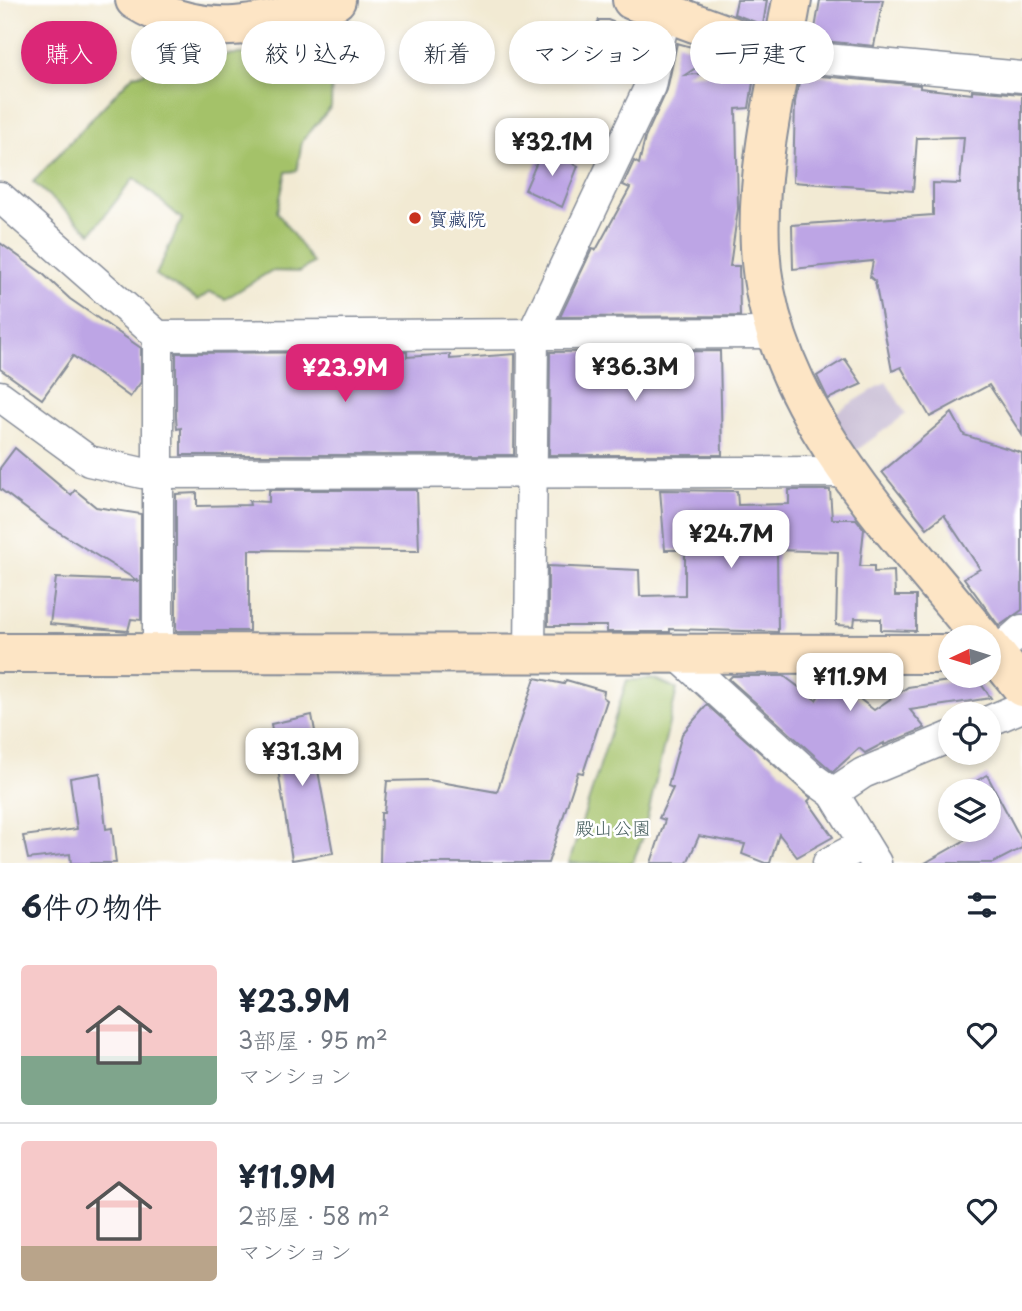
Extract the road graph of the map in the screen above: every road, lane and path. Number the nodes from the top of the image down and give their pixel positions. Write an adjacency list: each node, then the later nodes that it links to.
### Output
1 (135, 0): 2 (street)
2 (336, 0)
3 (792, 0): 6 (street)
4 (656, 4): 5 (street); 11 (street)
5 (698, 21)
6 (788, 21)
7 (834, 60): 8 (street)
8 (1022, 77)
9 (777, 84): 12 (street)
10 (0, 197): 13 (street)
11 (533, 332): 12 (street); 13 (street); 17 (street)
12 (774, 333): 15 (street)
13 (158, 336): 16 (street)
14 (0, 396): 16 (street)
15 (849, 472): 17 (street); 18 (street)
16 (158, 473): 17 (street); 19 (street)
17 (532, 473): 24 (street)
18 (979, 625)
19 (158, 652): 20 (street); 24 (street)
20 (0, 653)
21 (676, 654): 22 (street); 24 (street); 29 (street)
22 (938, 654)
23 (1001, 654): 25 (street)
24 (530, 656)
25 (1022, 687)
26 (1022, 707): 27 (street)
27 (1001, 716)
28 (938, 742): 29 (street)
29 (833, 793): 30 (street)
30 (870, 854): 31 (street)
31 (828, 863)

